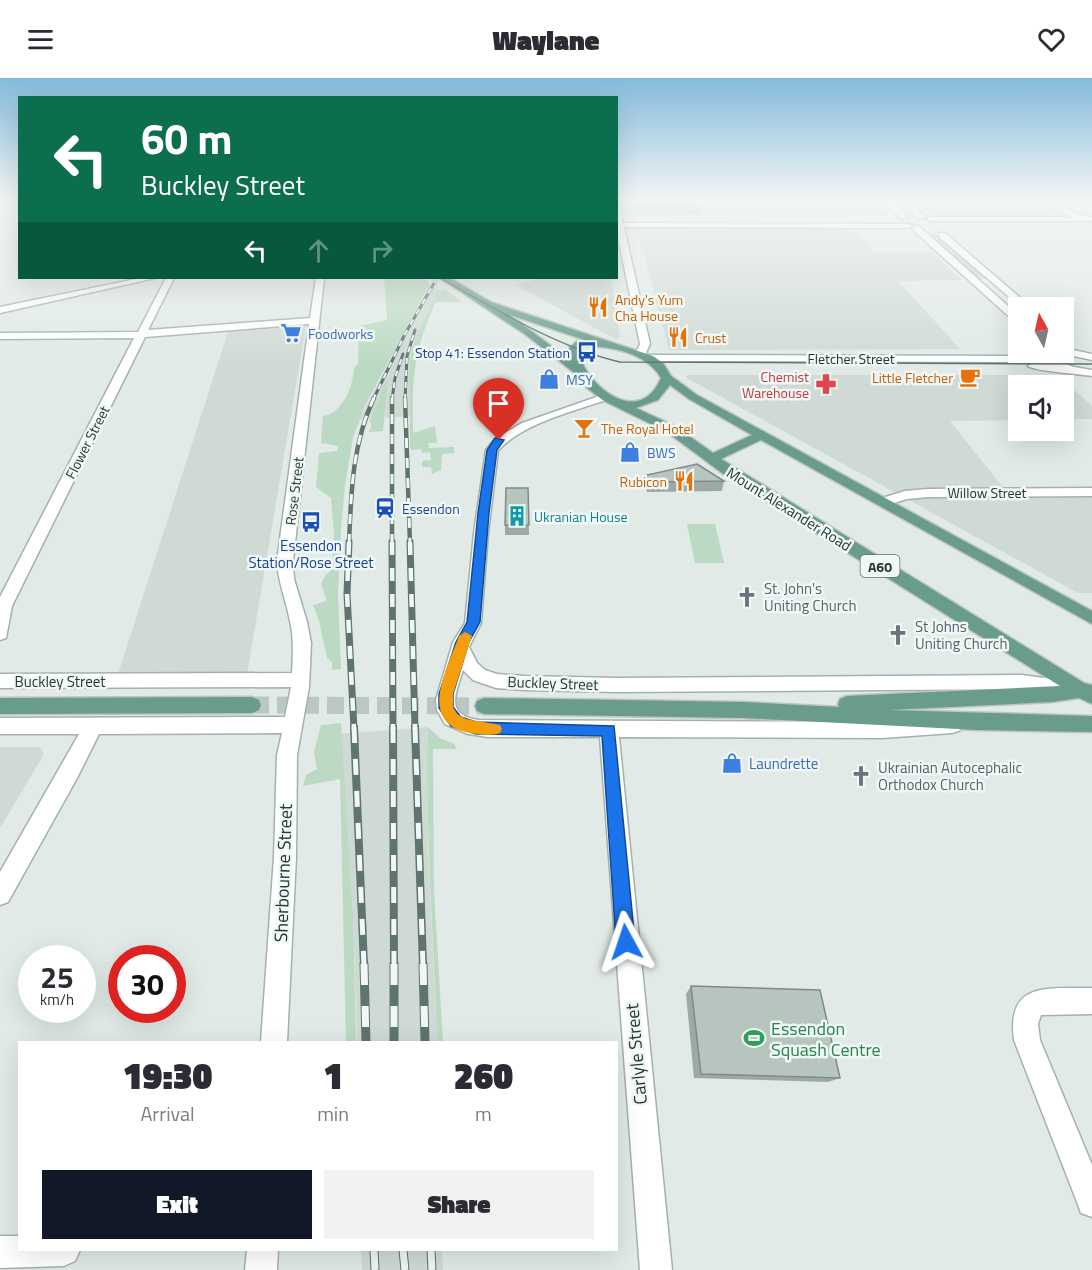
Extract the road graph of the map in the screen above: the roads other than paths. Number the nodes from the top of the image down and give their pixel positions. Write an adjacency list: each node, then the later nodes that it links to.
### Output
1 (625, 256): 18 (street)
2 (945, 256): 11 (street)
3 (970, 256): 8 (street)
4 (146, 279): 10 (street)
5 (170, 279): 13 (street, Flower Street)
6 (320, 279): 12 (street, Rose Street)
7 (446, 279): 9 (main road, A60)
8 (1016, 297)
9 (491, 305): 15 (main road, A60); 25 (main road, A60)
10 (2, 310)
11 (1008, 311)
12 (314, 321): 13 (street); 36 (street, Rose Street)
13 (142, 335): 14 (street); 32 (street, Flower Street)
14 (0, 336)
15 (604, 343): 18 (main road, A60); 25 (main road, A60)
16 (1074, 345): 19 (street)
17 (1074, 355): 19 (street, Fletcher Street)
18 (644, 356): 20 (street, Fletcher Street); 24 (main road, A60)
19 (1089, 356)
20 (1008, 358)
21 (1057, 363): 22 (street)
22 (1067, 369): 23 (street, Fletcher Street); 24 (street, Fletcher Street); 26 (street)
23 (1092, 373)
24 (665, 374): 27 (main road); 28 (main road, A60)
25 (585, 379): 27 (main road, A60)
26 (1092, 386)
27 (607, 398): 29 (main road, Mount Alexander Road / A60); 35 (street)
28 (762, 435): 29 (main road); 31 (main road, A60)
29 (711, 459): 38 (main road, Mount Alexander Road / A60)
30 (1092, 492): 31 (street, Willow Street)
31 (884, 502): 33 (main road, A60)
32 (2, 610): 34 (street, Flower Street)
33 (1092, 618)
34 (0, 634)
35 (462, 650): 38 (street, Buckley Street); 49 (street, Buckley Street)
36 (300, 680): 37 (street, Buckley Street); 39 (street, Rose Street)
37 (0, 681)
38 (1088, 692): 43 (main road, Buckley Street)
39 (297, 703): 46 (street, Sherbourne Street)
40 (252, 705): 41 (main road, Buckley Street)
41 (0, 706)
42 (484, 706): 43 (main road, Buckley Street)
43 (743, 710): 44 (main road, Buckley Street)
44 (978, 722): 45 (main road, Buckley Street); 49 (street, Buckley Street)
45 (1092, 724)
46 (291, 725): 48 (street); 52 (street, Sherbourne Street)
47 (0, 726): 48 (street)
48 (93, 726): 50 (street)
49 (609, 730): 58 (street, Carlyle Street)
50 (0, 894)
51 (1092, 1001): 53 (street)
52 (274, 1041)
53 (1092, 1202)
54 (32, 1251): 56 (street)
55 (263, 1251): 57 (street)
56 (0, 1252)
57 (261, 1270)
58 (656, 1270)

